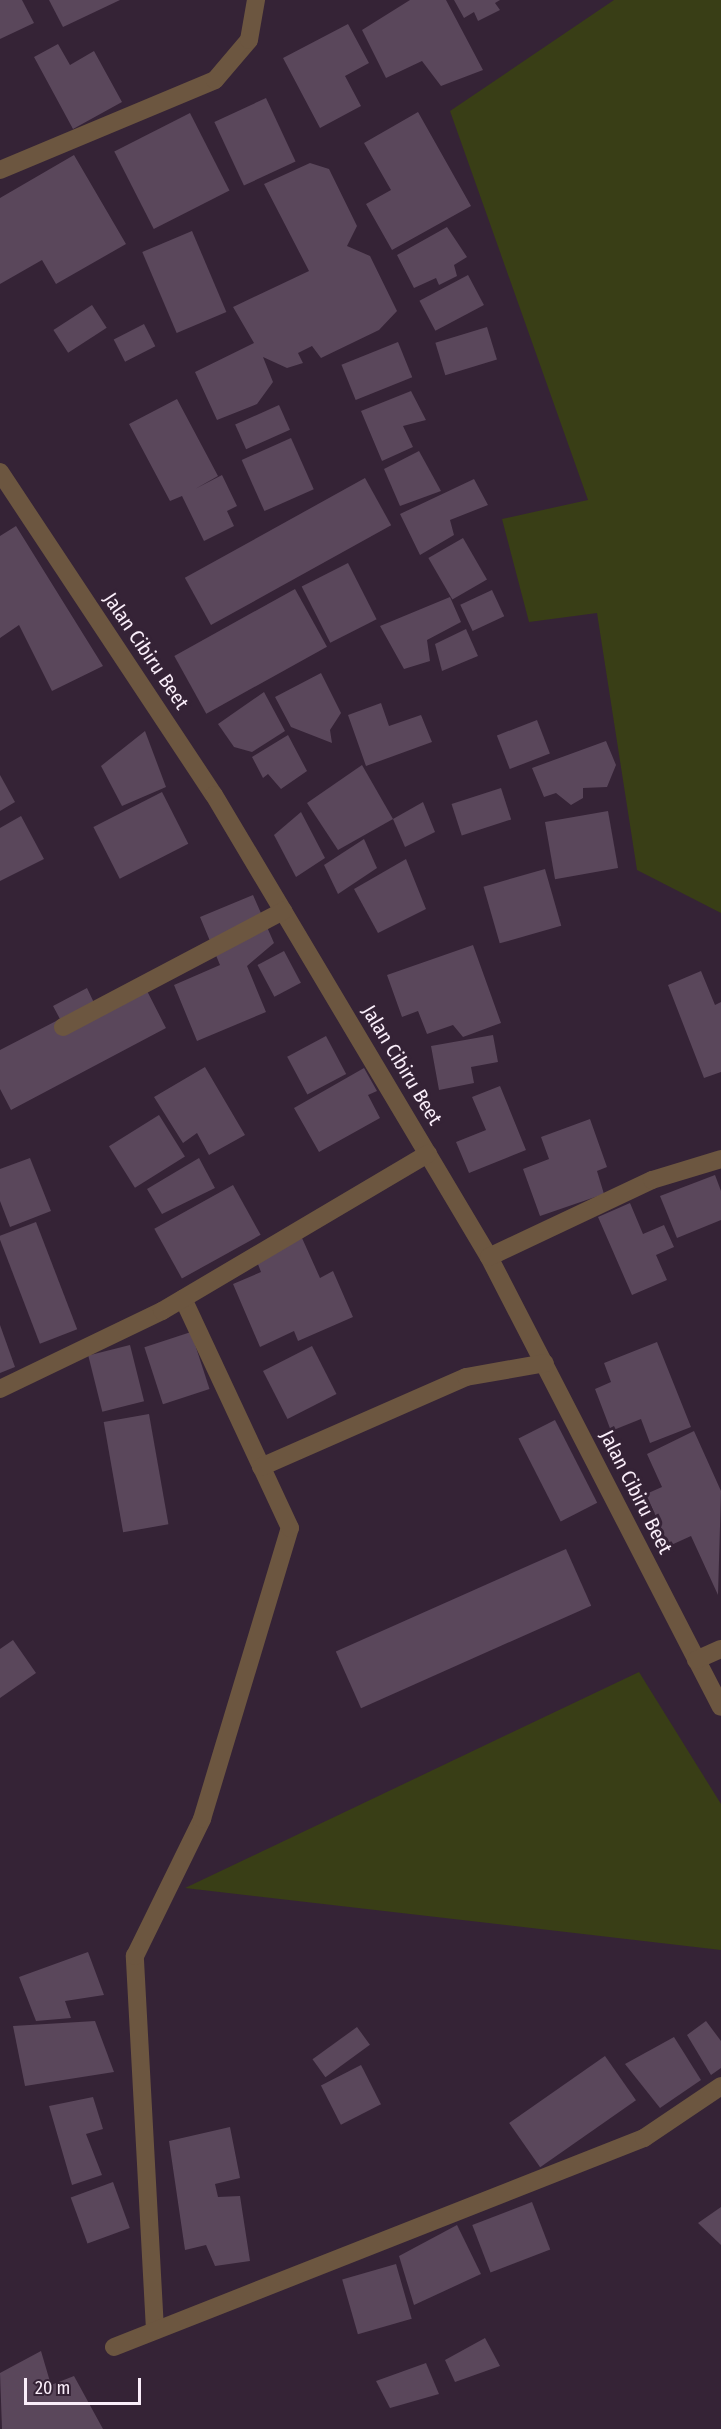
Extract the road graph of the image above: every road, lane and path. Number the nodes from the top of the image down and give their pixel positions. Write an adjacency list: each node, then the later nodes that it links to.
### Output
1 (256, 0): 2 (street)
2 (0, 170)
3 (0, 472): 4 (street, Jalan Cibiru Beet)
4 (283, 910): 5 (street); 6 (street, Jalan Cibiru Beet)
5 (63, 1027)
6 (428, 1154): 8 (street, Jalan Cibiru Beet); 9 (street)
7 (721, 1159): 8 (street)
8 (489, 1257): 10 (street, Jalan Cibiru Beet)
9 (183, 1299): 11 (street); 12 (street)
10 (544, 1363): 12 (street); 14 (street, Jalan Cibiru Beet)
11 (0, 1389)
12 (261, 1467): 17 (street)
13 (721, 1649): 14 (street)
14 (696, 1660): 15 (street, Jalan Cibiru Beet)
15 (721, 1707)
16 (721, 2086): 17 (street)
17 (155, 2330): 18 (street)
18 (114, 2347)

